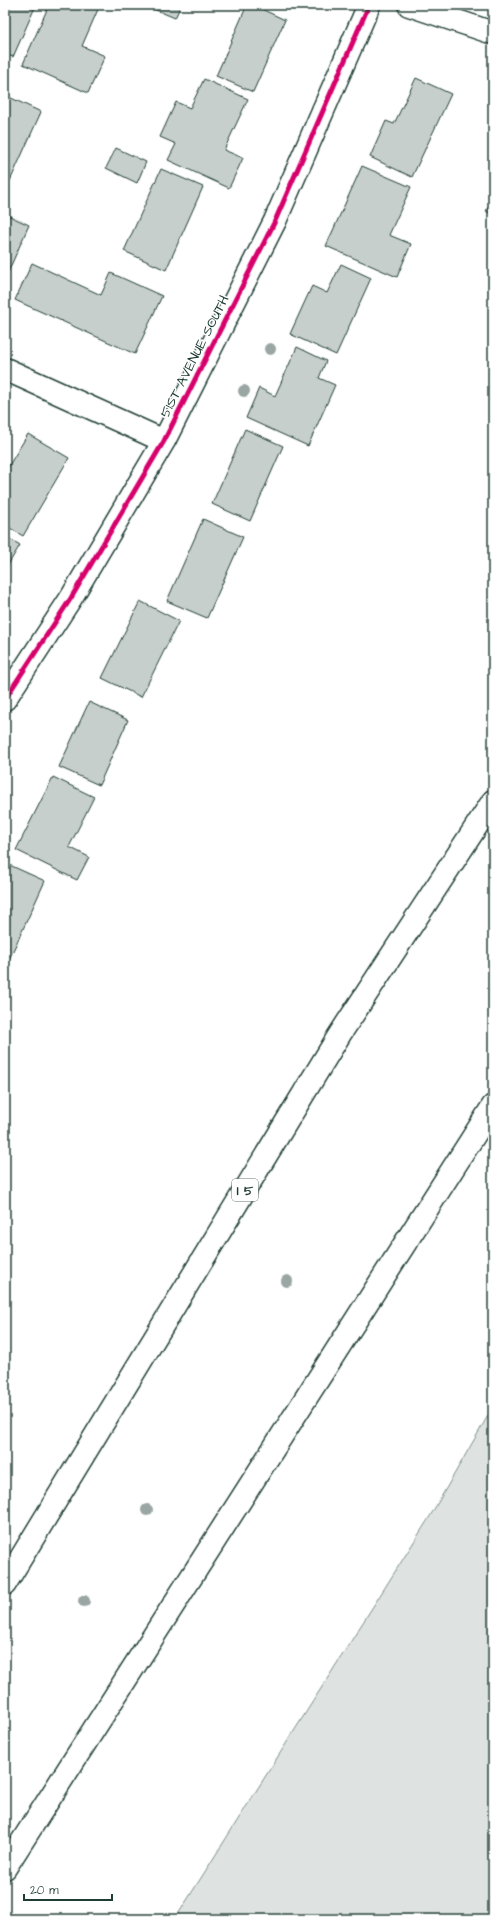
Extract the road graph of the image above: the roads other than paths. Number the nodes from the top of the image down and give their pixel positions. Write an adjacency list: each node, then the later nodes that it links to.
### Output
1 (369, 5): 5 (main road, 51ST AVENUE SOUTH)
2 (409, 5): 3 (main road)
3 (493, 33)
4 (5, 369): 5 (main road)
5 (164, 441): 6 (main road, 51ST AVENUE SOUTH)
6 (5, 699)
7 (493, 801): 9 (main road, I 5)
8 (493, 1106): 10 (main road)
9 (5, 1584)
10 (5, 1868)

